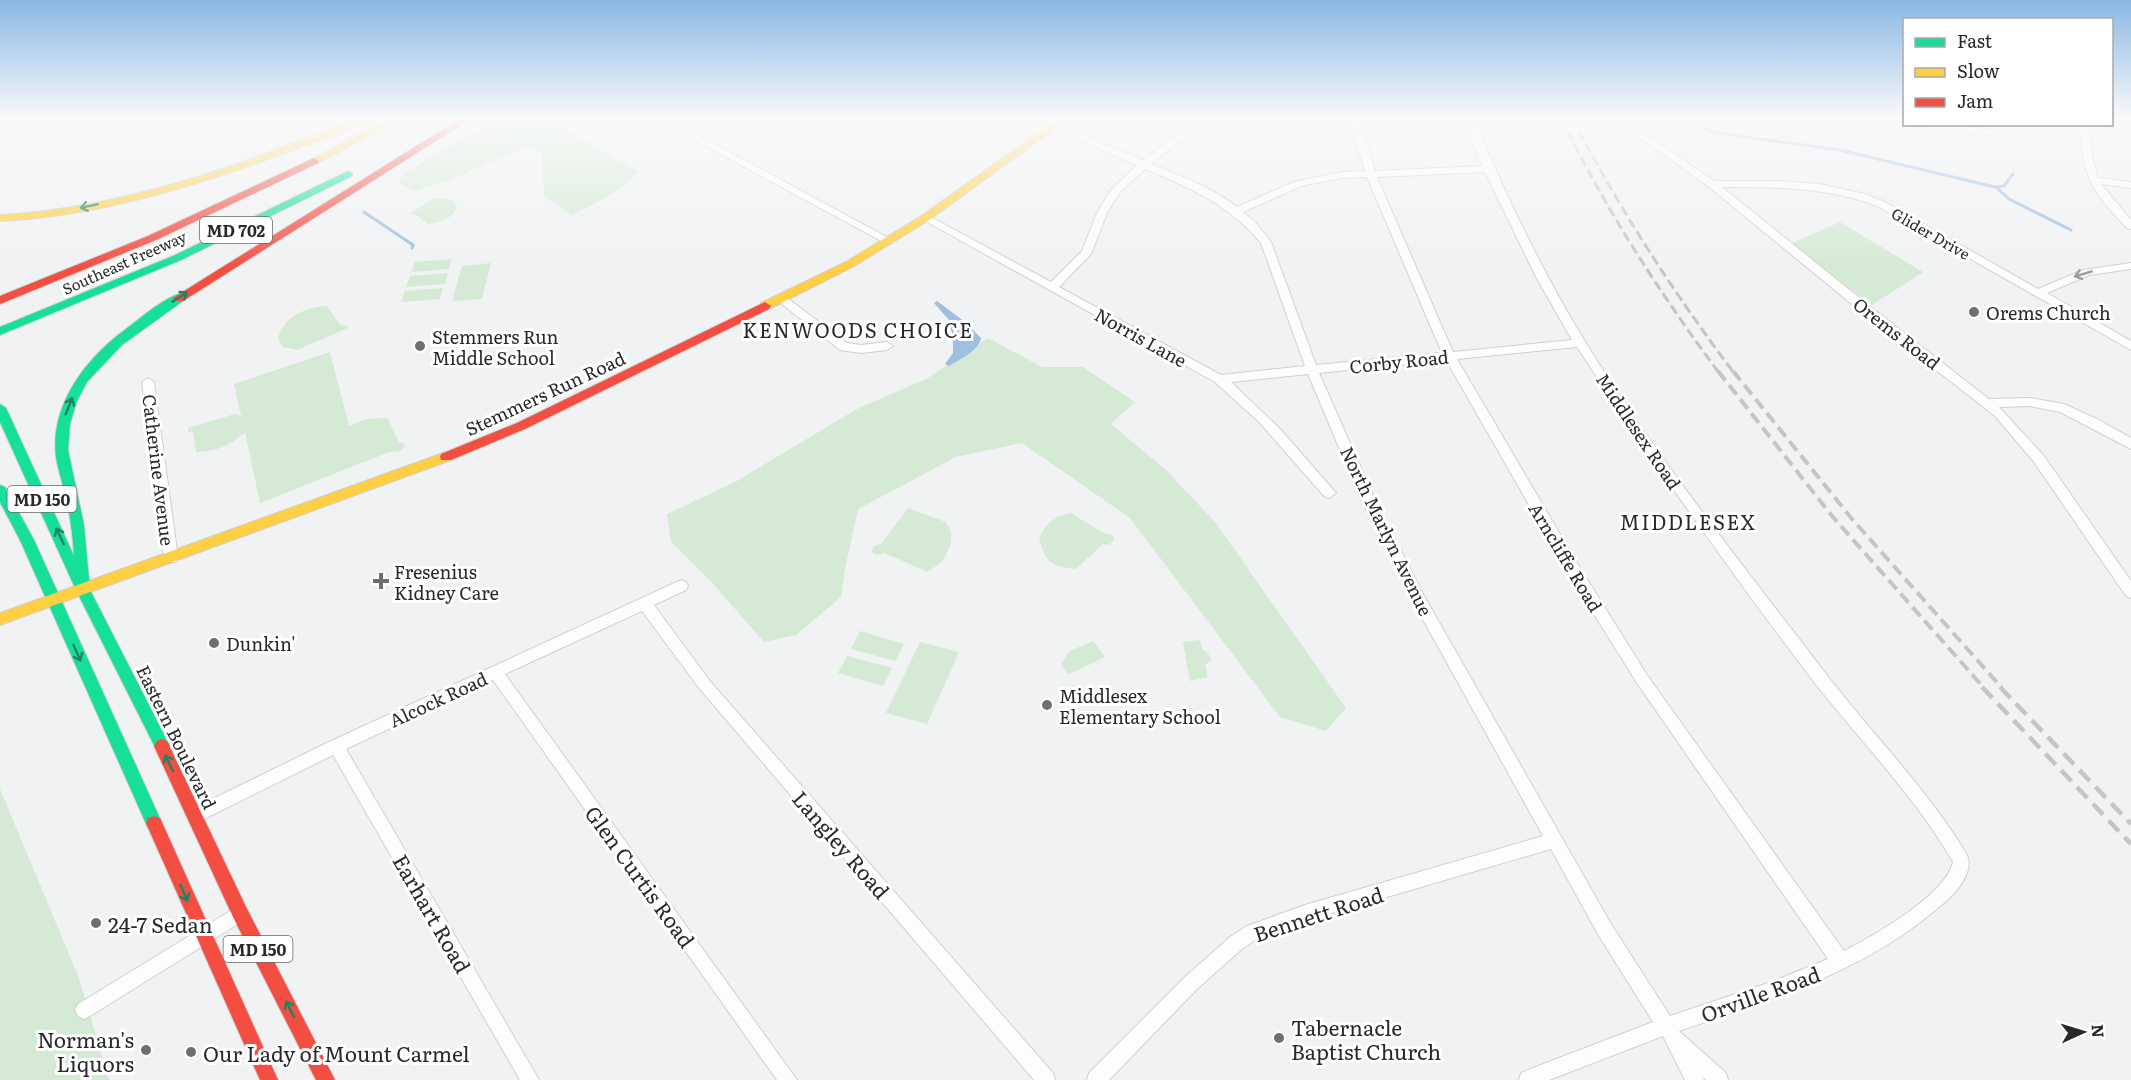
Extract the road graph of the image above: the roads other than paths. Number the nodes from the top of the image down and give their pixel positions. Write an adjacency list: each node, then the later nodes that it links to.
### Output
1 (227, 168): 18 (main road, one-way to 18)
2 (301, 168): 21 (main road, Southeast Freeway / MD 702)
3 (358, 168): 29 (main road, Southeast Freeway / MD 702)
4 (385, 168): 45 (main road, one-way to 4)
5 (753, 168): 22 (street)
6 (994, 168): 19 (main road, Stemmers Run Road)
7 (1139, 168): 24 (street)
8 (1151, 168): 17 (street, North Marlyn Avenue)
9 (1369, 168): 13 (street, Arncliffe Road)
10 (1690, 168): 15 (street, Orems Road)
11 (2089, 168): 14 (street)
12 (1488, 170): 13 (street); 31 (street, Middlesex Road)
13 (1370, 172): 17 (street); 34 (street, Arncliffe Road)
14 (2094, 180): 16 (street); 20 (street)
15 (1712, 184): 25 (street, Glider Drive); 38 (street, Orems Road)
16 (2131, 185)
17 (1237, 211): 35 (street, North Marlyn Avenue)
18 (0, 218)
19 (925, 218): 22 (main road, Stemmers Run Road); 24 (street, Norris Lane)
20 (2131, 226)
21 (147, 240): 26 (main road); 28 (main road, Southeast Freeway / MD 702)
22 (889, 241): 27 (main road, Stemmers Run Road)
23 (2131, 266): 25 (street, one-way to 25)
24 (1051, 288): 36 (street, Norris Lane)
25 (2038, 293): 33 (street, Glider Drive)
26 (0, 294)
27 (782, 298): 32 (street); 43 (main road, Stemmers Run Road)
28 (0, 300)
29 (10, 330): 30 (main road, Southeast Freeway)
30 (0, 338)
31 (1580, 343): 34 (street, Corby Road); 54 (street, Middlesex Road)
32 (887, 345)
33 (2131, 346)
34 (1449, 356): 35 (street, Corby Road); 57 (street, Arncliffe Road)
35 (1312, 370): 36 (street, Corby Road); 53 (street, North Marlyn Avenue)
36 (1219, 379): 42 (street, Norris Lane)
37 (148, 382): 43 (street, Catherine Avenue)
38 (1988, 403): 40 (street); 46 (street, Orems Road)
39 (0, 408): 45 (main road, Eastern Boulevard / MD 150, one-way to 39)
40 (2131, 444)
41 (0, 490): 47 (main road, MD 150)
42 (1329, 493)
43 (171, 558): 45 (main road, Stemmers Run Road)
44 (681, 586): 48 (street, Alcock Road)
45 (83, 590): 47 (main road, Stemmers Run Road); 52 (main road, Eastern Boulevard / MD 150, one-way to 45)
46 (2131, 592)
47 (53, 600): 49 (main road, Stemmers Run Road); 56 (main road, MD 150, one-way to 56)
48 (644, 603): 50 (street, Alcock Road); 64 (street, Langley Road)
49 (0, 619)
50 (495, 672): 51 (street, Alcock Road); 63 (street, Glen Curtis Road)
51 (336, 746): 52 (street, Alcock Road); 62 (street, Earhart Road)
52 (196, 815): 55 (main road, Eastern Boulevard / MD 150)
53 (1555, 840): 59 (street, North Marlyn Avenue); 65 (street, Bennett Road)
54 (1961, 861): 57 (street, Orville Road)
55 (240, 913): 56 (street); 61 (main road, Eastern Boulevard / MD 150, one-way to 55)
56 (203, 935): 58 (street); 60 (main road, MD 150)
57 (1841, 962): 59 (street, Orville Road)
58 (84, 1011)
59 (1669, 1030): 66 (street, Orville Road); 67 (street, North Marlyn Avenue); 68 (street, North Marlyn Avenue)
60 (269, 1080)
61 (326, 1080)
62 (530, 1080)
63 (788, 1080)
64 (1046, 1080)
65 (1096, 1080)
66 (1528, 1080)
67 (1695, 1080)
68 (1719, 1080)

